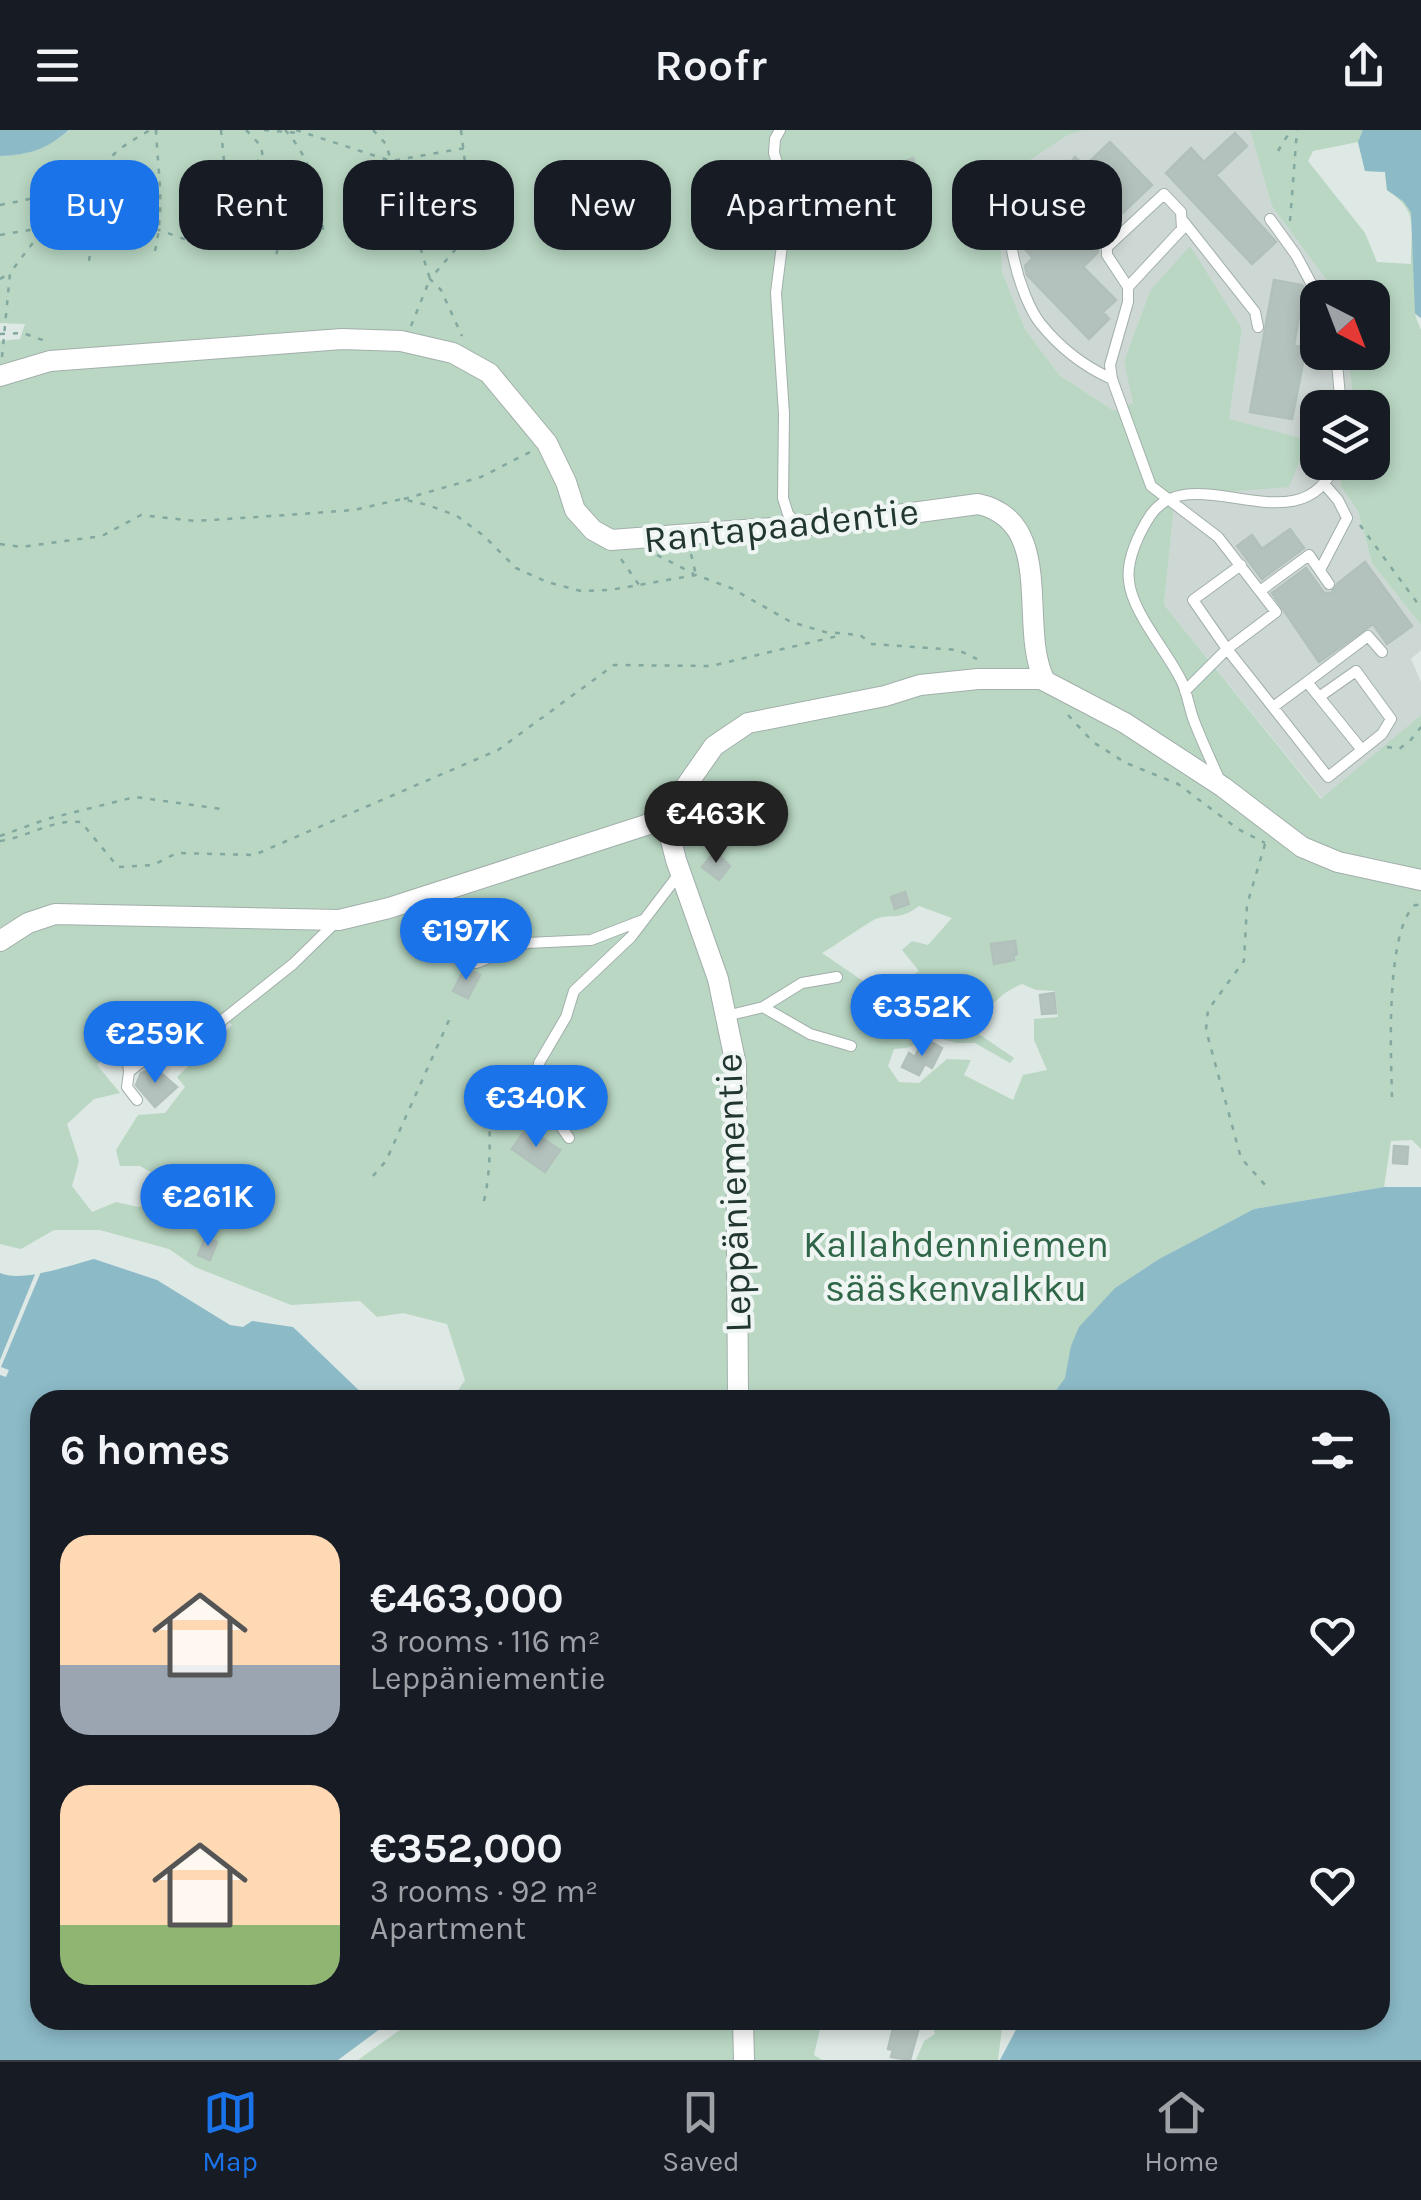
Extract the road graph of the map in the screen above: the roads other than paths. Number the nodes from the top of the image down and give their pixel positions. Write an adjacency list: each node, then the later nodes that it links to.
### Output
1 (780, 130): 13 (lane)
2 (1270, 219): 5 (lane)
3 (1184, 222): 6 (lane); 6 (lane); 7 (lane)
4 (1013, 250): 9 (lane)
5 (1309, 280)
6 (1128, 287): 9 (lane)
7 (1258, 327)
8 (1, 376): 13 (street, Rantapaadentie)
9 (1112, 379): 12 (lane)
10 (1328, 480): 11 (lane)
11 (1325, 486): 12 (lane); 15 (lane)
12 (1166, 500): 14 (lane); 22 (lane)
13 (798, 526): 20 (street, Rantapaadentie)
14 (1240, 565): 17 (lane); 18 (lane)
15 (1320, 570): 16 (lane); 17 (lane)
16 (1329, 584)
17 (1260, 591): 18 (lane)
18 (1227, 649): 22 (lane); 24 (lane)
19 (1382, 652): 21 (lane)
20 (1044, 679): 26 (street); 27 (street)
21 (1307, 682): 23 (lane); 24 (lane)
22 (1185, 691): 26 (lane)
23 (1320, 697): 25 (lane); 25 (lane)
24 (1273, 707): 25 (lane)
25 (1362, 750)
26 (1223, 787): 29 (street)
27 (665, 816): 28 (street, Leppäniementie); 30 (street)
28 (680, 872): 31 (lane); 36 (street, Leppäniementie)
29 (1421, 880)
30 (339, 920): 32 (street); 39 (lane)
31 (644, 920): 33 (lane); 41 (lane)
32 (0, 941)
33 (476, 963)
34 (837, 977): 35 (lane)
35 (763, 1007): 36 (lane); 38 (lane)
36 (725, 1017): 42 (street, Leppäniementie)
37 (126, 1044): 39 (lane)
38 (851, 1046)
39 (129, 1072): 40 (lane)
40 (137, 1100)
41 (570, 1138)
42 (738, 1390)
43 (743, 2030): 44 (street)
44 (744, 2060)

